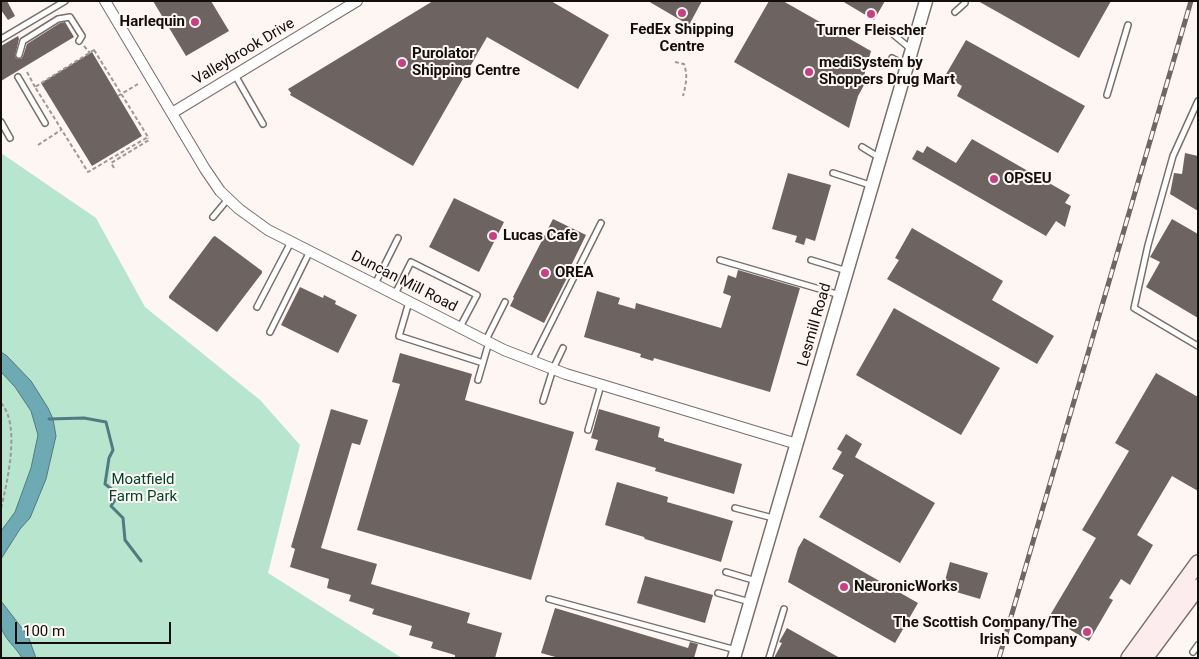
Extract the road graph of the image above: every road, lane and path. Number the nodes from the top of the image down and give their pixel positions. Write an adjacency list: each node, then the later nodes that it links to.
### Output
1 (65, 1): 9 (lane)
2 (105, 1): 27 (street, Duncan Mill Road)
3 (926, 1): 12 (street, Lesmill Road)
4 (965, 1): 6 (lane)
5 (355, 2): 19 (street, Valleybrook Drive)
6 (955, 12)
7 (1128, 26): 23 (lane)
8 (894, 35): 12 (lane)
9 (1, 39)
10 (79, 40): 14 (lane)
11 (86, 48): 13 (path)
12 (912, 50): 17 (street, Lesmill Road)
13 (90, 53): 22 (path); 24 (path)
14 (20, 55)
15 (892, 58): 17 (lane)
16 (675, 62): 25 (path)
17 (907, 66): 36 (street, Lesmill Road)
18 (26, 72): 22 (path)
19 (235, 75): 27 (street, Valleybrook Drive); 30 (lane)
20 (18, 77): 29 (lane)
21 (138, 84): 24 (path)
22 (35, 87): 31 (path)
23 (1107, 94)
24 (120, 95): 32 (path)
25 (683, 96)
26 (1198, 100): 58 (lane)
27 (172, 113): 40 (street, Duncan Mill Road)
28 (1, 122): 33 (lane)
29 (45, 123)
30 (263, 124)
31 (62, 130): 32 (path); 34 (path)
32 (148, 137): 37 (path)
33 (10, 138)
34 (38, 145)
35 (862, 147): 36 (lane)
36 (880, 158): 39 (street, Lesmill Road)
37 (114, 168)
38 (833, 173): 39 (lane)
39 (872, 185): 48 (street, Lesmill Road)
40 (228, 198): 41 (lane); 44 (street, Duncan Mill Road)
41 (213, 217)
42 (600, 223): 60 (lane)
43 (398, 238): 49 (lane)
44 (291, 241): 45 (street, Duncan Mill Road); 54 (lane)
45 (310, 251): 49 (street, Duncan Mill Road); 56 (lane)
46 (720, 260): 51 (lane)
47 (811, 260): 48 (lane)
48 (847, 272): 51 (street, Lesmill Road)
49 (374, 284): 50 (street, Duncan Mill Road)
50 (395, 294): 52 (street, Duncan Mill Road); 55 (lane)
51 (840, 295): 68 (street, Lesmill Road)
52 (410, 302): 55 (street, Duncan Mill Road); 61 (lane)
53 (505, 302): 57 (lane)
54 (257, 307)
55 (460, 327): 57 (street, Duncan Mill Road)
56 (270, 332)
57 (488, 341): 60 (street, Duncan Mill Road); 61 (lane)
58 (1198, 346)
59 (563, 348): 62 (lane)
60 (532, 361): 62 (street, Duncan Mill Road)
61 (483, 363): 63 (lane)
62 (554, 369): 64 (street, Duncan Mill Road); 65 (lane)
63 (478, 380)
64 (601, 384): 67 (lane); 68 (street, Duncan Mill Road)
65 (543, 401)
66 (1, 403): 70 (path)
67 (588, 430)
68 (797, 444): 71 (street, Lesmill Road)
69 (735, 508): 71 (lane)
70 (1, 509)
71 (775, 519): 74 (street, Lesmill Road)
72 (1198, 563): 84 (main road)
73 (726, 572): 74 (lane)
74 (757, 581): 78 (street, Lesmill Road)
75 (1198, 587): 85 (main road)
76 (718, 593): 78 (lane)
77 (549, 598): 82 (lane)
78 (750, 602): 82 (street, Lesmill Road)
79 (784, 608): 83 (lane)
80 (1198, 645): 81 (lane)
81 (1193, 652)
82 (735, 654)
83 (770, 658)
84 (1129, 658)
85 (1145, 658)

